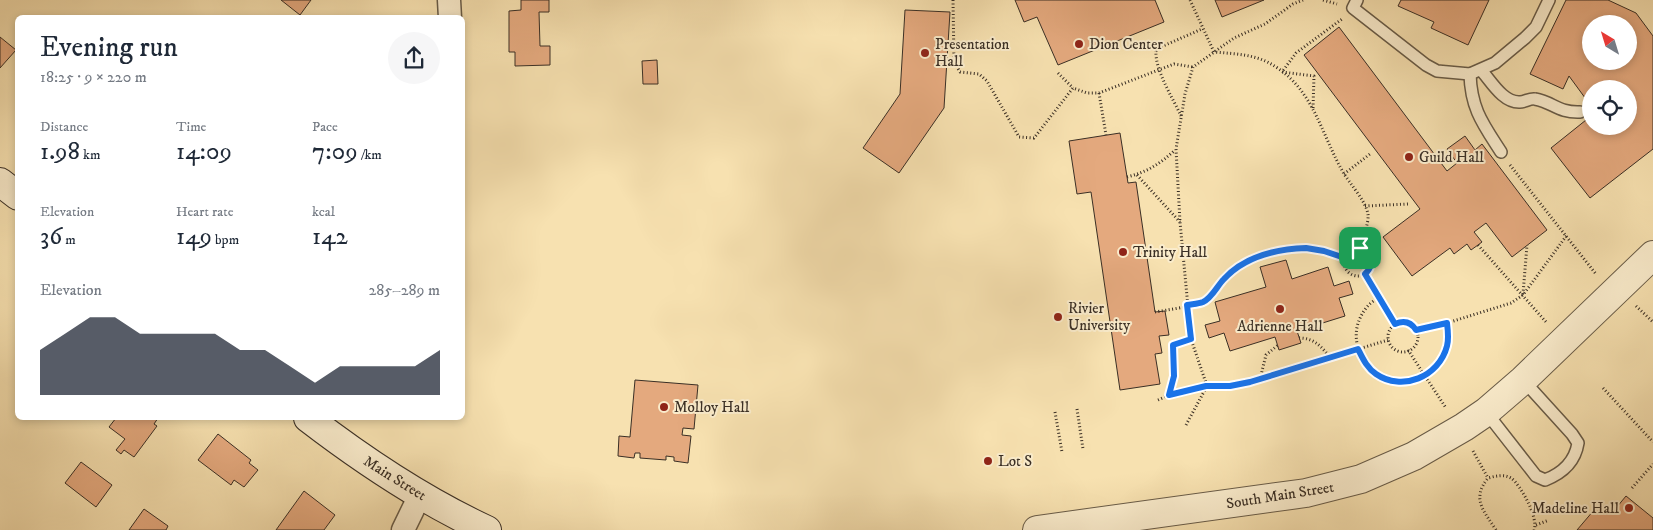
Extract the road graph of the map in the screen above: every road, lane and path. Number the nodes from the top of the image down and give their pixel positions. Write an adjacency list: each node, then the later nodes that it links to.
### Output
1 (449, 0): 8 (street)
2 (953, 0): 17 (path)
3 (1190, 0): 9 (path)
4 (1303, 0): 6 (path)
5 (1549, 0): 13 (lane)
6 (1293, 2): 10 (path)
7 (1355, 4): 14 (path); 16 (lane)
8 (450, 15)
9 (1202, 29): 10 (path); 12 (path)
10 (1214, 52): 11 (path); 14 (path)
11 (1193, 67): 12 (path); 21 (path)
12 (1159, 70): 18 (path); 21 (path)
13 (1481, 70): 16 (lane); 20 (lane)
14 (1282, 72): 19 (path); 19 (path)
15 (1058, 73): 17 (path)
16 (1470, 74): 24 (lane)
17 (1073, 88): 18 (path)
18 (1099, 93): 22 (path)
19 (1314, 108): 26 (path)
20 (1580, 112)
21 (1181, 116): 23 (path)
22 (1106, 135)
23 (1176, 149): 27 (path); 33 (path)
24 (1501, 152): 34 (path)
25 (1370, 154): 26 (path)
26 (1344, 174): 32 (path)
27 (1137, 175): 28 (path); 33 (path)
28 (1127, 178)
29 (0, 182): 30 (street)
30 (15, 194)
31 (1408, 204): 32 (path)
32 (1365, 206): 37 (path)
33 (1180, 222): 45 (path)
34 (1567, 235): 41 (path); 42 (path)
35 (1478, 244): 42 (path)
36 (1528, 245): 42 (path)
37 (1360, 248): 39 (path); 40 (path)
38 (1653, 255): 61 (street, South Main Street)
39 (1345, 258): 40 (path); 45 (path)
40 (1365, 274): 43 (path)
41 (1598, 277)
42 (1523, 295): 48 (path); 50 (path)
43 (1379, 297): 49 (path); 56 (path)
44 (1632, 302): 47 (path)
45 (1187, 305): 46 (path); 53 (path)
46 (1155, 312)
47 (1652, 319)
48 (1447, 323): 51 (path); 59 (path)
49 (1395, 324): 51 (path); 54 (path)
50 (1549, 326)
51 (1416, 330): 57 (path)
52 (1299, 338): 58 (path)
53 (1191, 339): 62 (path); 64 (path)
54 (1388, 340): 56 (path); 57 (path)
55 (1278, 345): 60 (path)
56 (1358, 349): 58 (path); 59 (path)
57 (1408, 350): 59 (path)
58 (1331, 358): 60 (path)
59 (1425, 376): 67 (path)
60 (1260, 379): 62 (path)
61 (1523, 380): 69 (street, South Main Street); 69 (lane)
62 (1206, 386): 64 (path); 71 (path)
63 (1603, 388): 72 (path)
64 (1169, 395): 65 (path)
65 (1158, 400)
66 (1077, 409): 73 (path)
67 (1449, 411)
68 (1055, 412): 75 (path)
69 (1486, 412): 84 (street, South Main Street)
70 (311, 420): 79 (street, Main Street)
71 (1186, 425)
72 (1653, 442)
73 (1083, 448)
74 (1472, 448): 77 (path)
75 (1062, 452)
76 (1653, 464): 78 (path)
77 (1488, 478): 81 (path); 85 (path)
78 (1632, 488)
79 (420, 495): 82 (street); 83 (street, Main Street)
80 (1549, 520): 81 (path)
81 (1536, 525): 86 (path)
82 (403, 530)
83 (487, 530)
84 (1037, 530)
85 (1496, 530)
86 (1534, 530)

